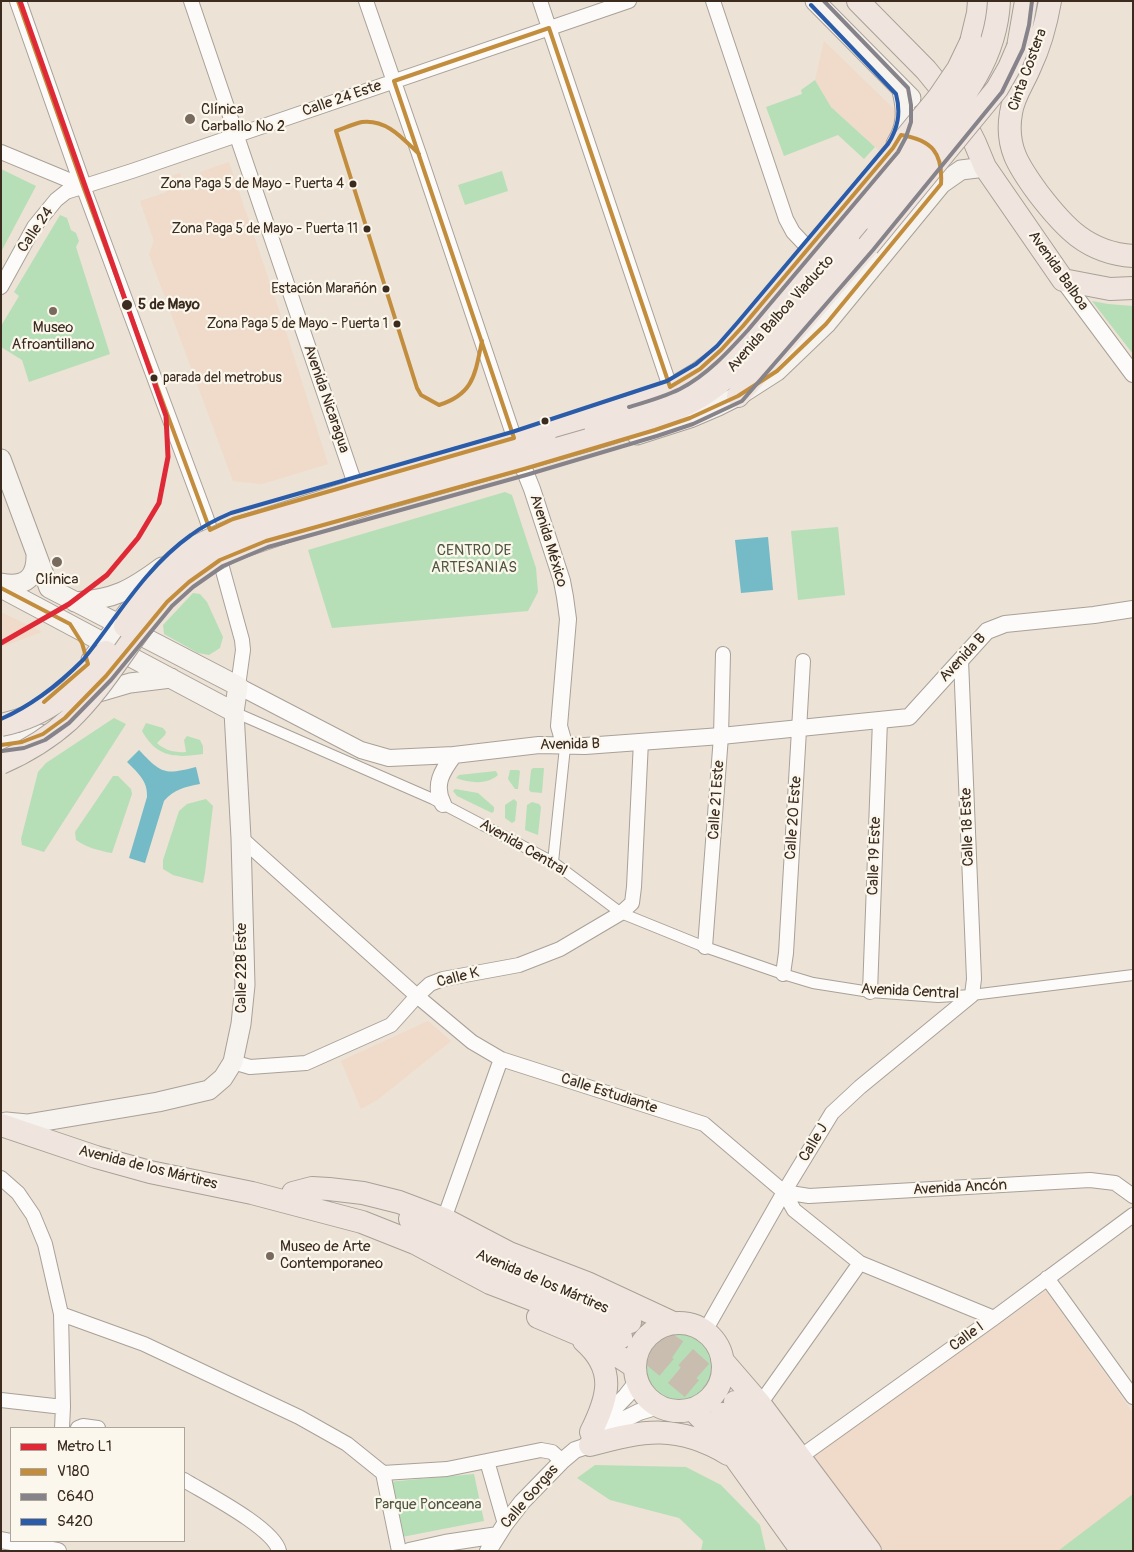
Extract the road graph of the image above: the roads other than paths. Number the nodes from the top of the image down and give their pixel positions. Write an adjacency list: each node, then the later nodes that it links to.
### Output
1 (18, 1): 21 (street)
2 (191, 1): 16 (street, Avenida Nicaragua)
3 (366, 1): 14 (street, Avenida México)
4 (540, 1): 13 (street)
5 (629, 1): 13 (street, Calle 24 Este)
6 (713, 1): 22 (street)
7 (816, 1): 15 (main road, Avenida Balboa)
8 (858, 1): 19 (highway, Avenida Balboa)
9 (979, 1): 56 (highway, Avenida Balboa Viaducto, bridge)
10 (999, 1): 64 (highway, Avenida Balboa Viaducto, bridge)
11 (1026, 1): 29 (highway, bridge)
12 (1050, 1): 23 (highway, Cinta Costera)
13 (549, 28): 14 (street, Calle 24 Este); 28 (street)
14 (394, 81): 16 (street, Calle 24 Este); 30 (street, Avenida México)
15 (902, 90): 17 (main road); 19 (main road, Avenida Balboa)
16 (236, 135): 21 (street, Calle 24 Este); 33 (street, Avenida Nicaragua)
17 (901, 135): 20 (main road); 22 (main road)
18 (1, 152): 21 (street)
19 (984, 167): 20 (main road); 24 (highway, Avenida Balboa)
20 (941, 184): 29 (main road)
21 (83, 186): 25 (street, Calle 24); 34 (street)
22 (808, 249): 28 (main road)
23 (1133, 256)
24 (1063, 280): 26 (highway); 27 (street, Avenida Balboa)
25 (1, 287)
26 (1133, 288)
27 (1133, 374)
28 (670, 387): 30 (main road)
29 (738, 396): 32 (main road)
30 (514, 438): 32 (street, Avenida México); 33 (main road)
31 (1, 459): 35 (main road)
32 (524, 469): 36 (main road); 61 (street, Avenida México)
33 (355, 484): 34 (main road)
34 (210, 530): 36 (street); 37 (main road)
35 (36, 549): 38 (main road); 40 (main road, Avenida B)
36 (220, 560): 44 (main road); 52 (street)
37 (168, 563): 40 (main road); 43 (main road)
38 (1, 582)
39 (1, 588): 42 (main road, Avenida Central)
40 (76, 602): 43 (main road, Avenida B)
41 (1133, 609): 48 (street, Avenida B)
42 (70, 624): 45 (main road, Avenida Central); 50 (main road)
43 (119, 624): 44 (main road, Avenida B); 45 (main road)
44 (140, 634): 46 (main road); 52 (main road, Avenida B)
45 (105, 643): 46 (main road, Avenida Central); 50 (main road)
46 (126, 653): 51 (main road, Avenida Central); 53 (main road)
47 (723, 654): 58 (street, Calle 21 Este)
48 (961, 660): 55 (street, Avenida B); 73 (street, Calle 18 Este)
49 (803, 661): 57 (street, Calle 20 Este)
50 (88, 664): 56 (main road)
51 (171, 678): 53 (main road); 54 (main road, Avenida Central)
52 (238, 686): 54 (main road, Calle 22B Este); 63 (street, Avenida B)
53 (88, 695): 60 (main road)
54 (234, 712): 65 (street, Avenida Central); 66 (main road, Calle 22B Este)
55 (880, 720): 57 (street, Avenida B); 72 (street, Calle 19 Este)
56 (1, 725)
57 (800, 728): 58 (street, Avenida B); 70 (street, Calle 20 Este)
58 (721, 736): 59 (street, Avenida B); 69 (street, Calle 21 Este)
59 (641, 741): 61 (street, Avenida B); 68 (street)
60 (12, 744): 62 (highway)
61 (565, 746): 63 (street, Avenida B); 67 (street)
62 (1, 751)
63 (454, 755): 65 (street)
64 (1, 763)
65 (443, 804): 67 (street, Avenida Central)
66 (241, 838): 74 (street, Calle Estudiante); 76 (main road, Calle 22B Este)
67 (553, 862): 68 (street, Avenida Central)
68 (626, 908): 69 (street, Avenida Central); 74 (street, Calle K)
69 (706, 947): 70 (street, Avenida Central)
70 (783, 974): 72 (street, Avenida Central)
71 (1133, 975): 73 (street, Avenida Central)
72 (870, 992): 73 (street, Avenida Central)
73 (972, 995): 81 (street, Calle J)
74 (417, 996): 75 (street, Calle Estudiante); 76 (street, Calle K)
75 (501, 1059): 81 (street, Calle Estudiante); 85 (street)
76 (233, 1062): 77 (main road, Calle 22B Este)
77 (1, 1123): 79 (highway, Avenida de los Mártires)
78 (1, 1134): 79 (highway, Avenida de los Mártires)
79 (45, 1141): 83 (highway, Avenida de los Mártires)
80 (1, 1178): 88 (street)
81 (784, 1192): 82 (street, Avenida Ancón); 86 (street, Calle Estudiante); 92 (street, Calle J)
82 (1133, 1196)
83 (295, 1199): 85 (highway); 91 (highway, Avenida de los Mártires); 93 (highway)
84 (1133, 1215): 87 (street, Calle I)
85 (444, 1219): 90 (highway)
86 (860, 1263): 89 (street, Calle Estudiante); 98 (street)
87 (1047, 1278): 89 (street, Calle I); 96 (street)
88 (61, 1314): 100 (street); 108 (street)
89 (994, 1318): 104 (street, Calle I)
90 (673, 1323): 92 (highway); 95 (highway)
91 (626, 1329)
92 (705, 1331): 94 (highway)
93 (574, 1332): 95 (highway); 103 (highway)
94 (722, 1360): 98 (highway); 101 (highway)
95 (636, 1374): 99 (highway); 103 (street, Calle Gorgas)
96 (1133, 1396)
97 (1, 1400): 100 (street)
98 (760, 1404): 104 (highway)
99 (659, 1406): 101 (highway); 103 (street, Calle Gorgas)
100 (63, 1407): 102 (street)
101 (692, 1409): 105 (highway)
102 (62, 1427)
103 (586, 1442): 105 (highway); 107 (street, Calle Gorgas)
104 (800, 1457): 120 (highway)
105 (735, 1458): 112 (highway)
106 (488, 1460): 107 (street); 108 (street); 110 (street)
107 (562, 1461): 110 (street, Calle Gorgas)
108 (383, 1473): 115 (street)
109 (185, 1481): 114 (street)
110 (501, 1529): 116 (street); 117 (street, Calle Gorgas)
111 (11, 1542): 113 (street)
112 (796, 1548)
113 (58, 1551)
114 (279, 1551)
115 (399, 1551)
116 (409, 1551)
117 (488, 1551)
118 (827, 1551): 119 (highway)
119 (849, 1551)
120 (870, 1551)

